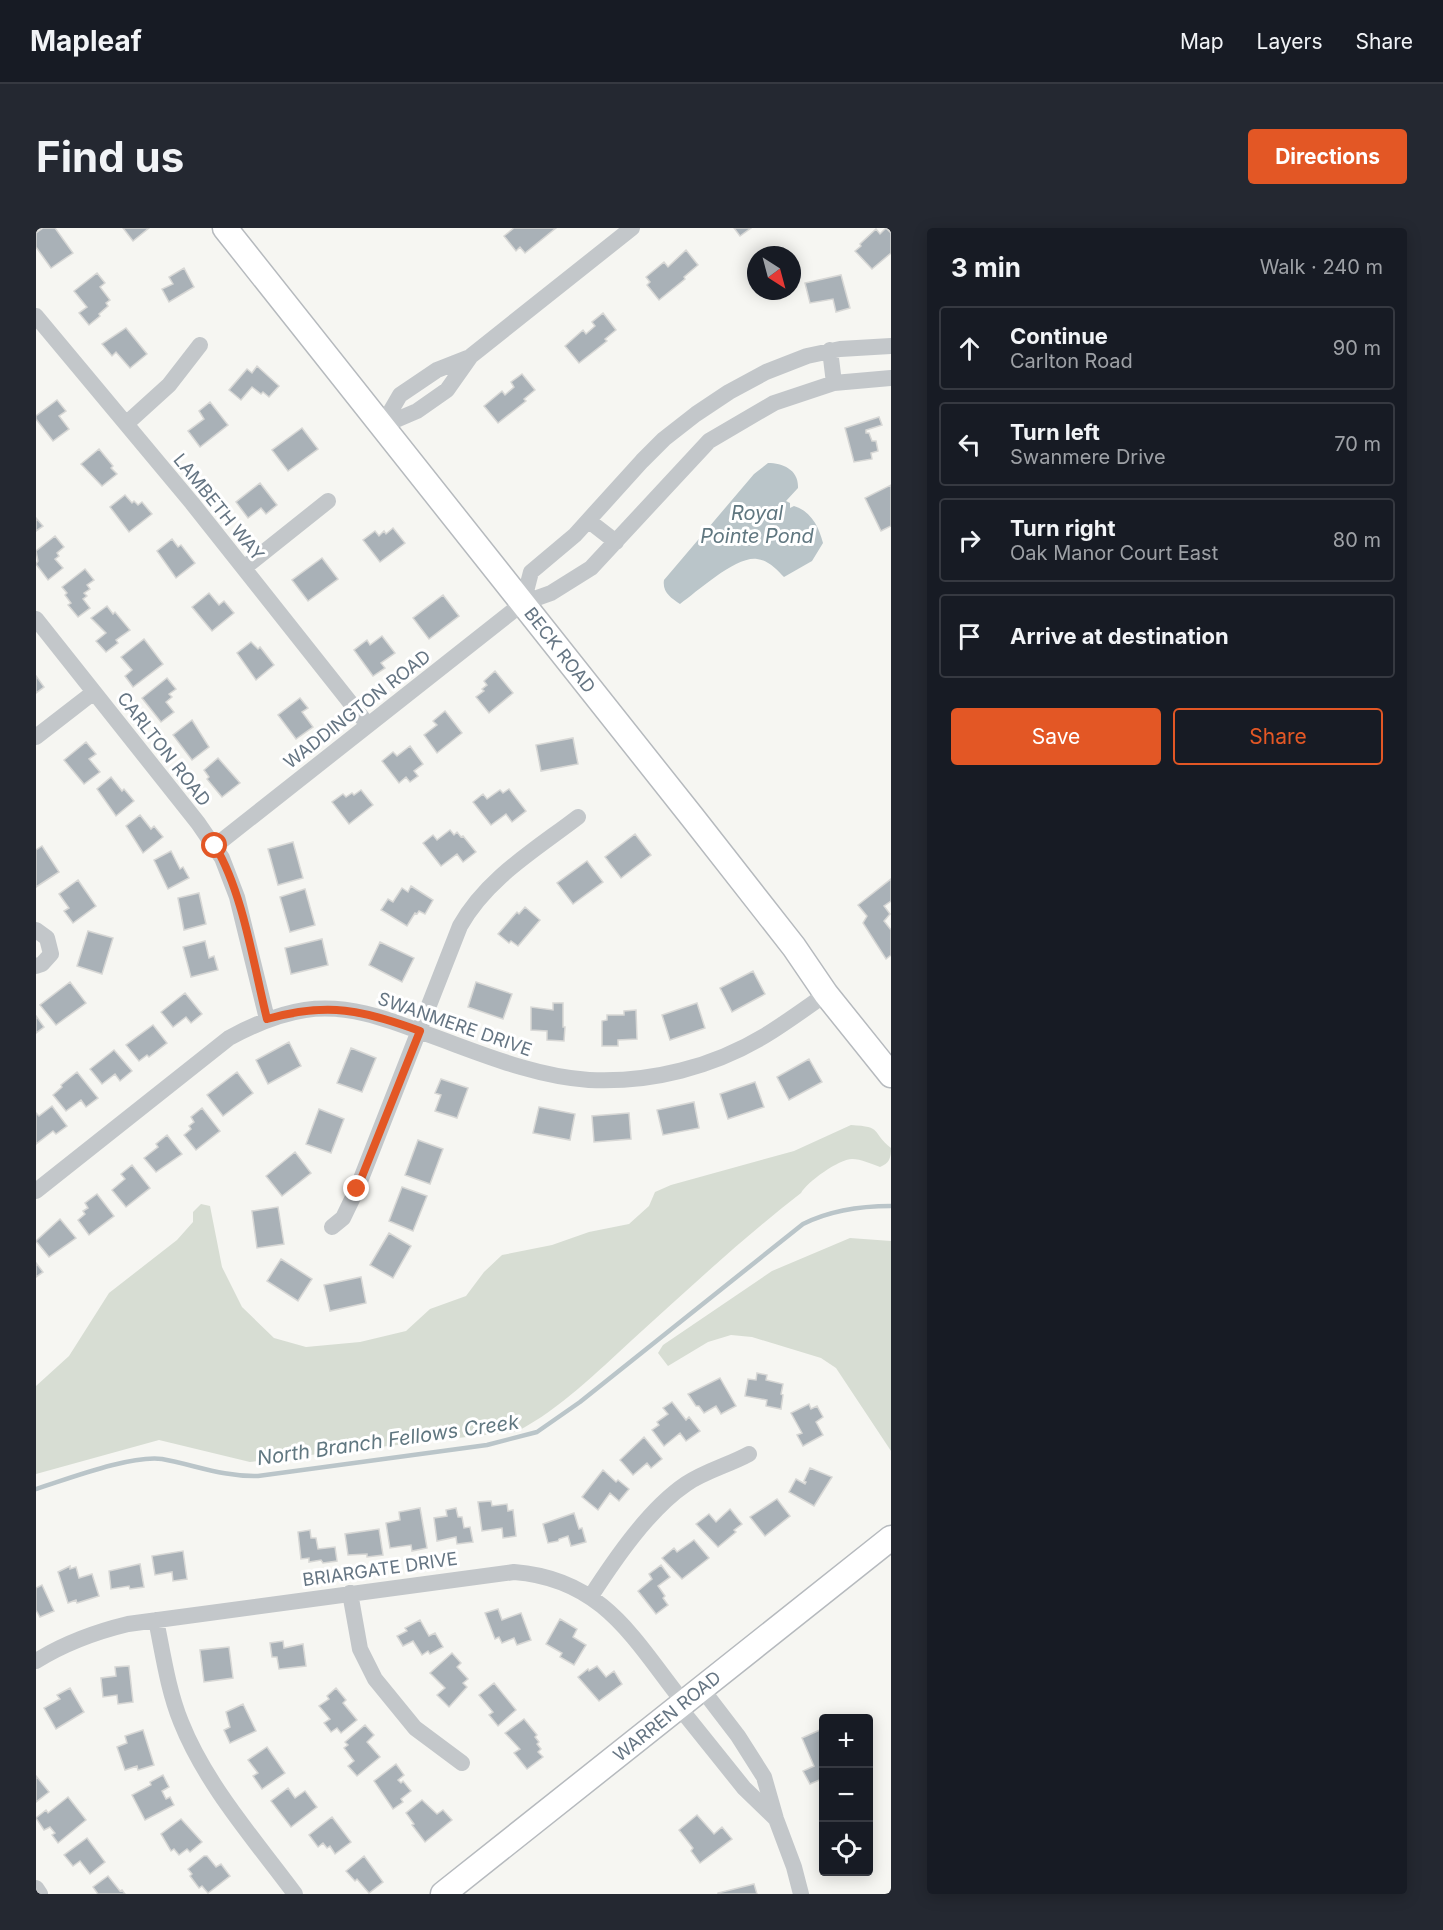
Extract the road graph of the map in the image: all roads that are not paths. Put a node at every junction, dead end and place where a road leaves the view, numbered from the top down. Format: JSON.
{"nodes":[{"id":1,"x":225,"y":228,"type":"edge"},
{"id":2,"x":632,"y":228,"type":"edge"},
{"id":3,"x":36,"y":316,"type":"edge"},
{"id":4,"x":200,"y":345,"type":"dead end"},
{"id":5,"x":891,"y":346,"type":"edge"},
{"id":6,"x":830,"y":350,"type":"junction"},
{"id":7,"x":891,"y":378,"type":"edge"},
{"id":8,"x":834,"y":383,"type":"junction"},
{"id":9,"x":126,"y":424,"type":"junction"},
{"id":10,"x":382,"y":426,"type":"junction"},
{"id":11,"x":328,"y":501,"type":"dead end"},
{"id":12,"x":589,"y":520,"type":"junction"},
{"id":13,"x":616,"y":542,"type":"junction"},
{"id":14,"x":244,"y":568,"type":"junction"},
{"id":15,"x":523,"y":603,"type":"junction"},
{"id":16,"x":36,"y":619,"type":"edge"},
{"id":17,"x":94,"y":692,"type":"junction"},
{"id":18,"x":368,"y":725,"type":"junction"},
{"id":19,"x":36,"y":736,"type":"edge"},
{"id":20,"x":578,"y":817,"type":"dead end"},
{"id":21,"x":215,"y":846,"type":"junction"},
{"id":22,"x":36,"y":930,"type":"edge"},
{"id":23,"x":36,"y":966,"type":"edge"},
{"id":24,"x":826,"y":994,"type":"junction"},
{"id":25,"x":267,"y":1019,"type":"junction"},
{"id":26,"x":420,"y":1031,"type":"junction"},
{"id":27,"x":891,"y":1075,"type":"edge"},
{"id":28,"x":36,"y":1191,"type":"edge"},
{"id":29,"x":333,"y":1227,"type":"dead end"},
{"id":30,"x":749,"y":1454,"type":"dead end"},
{"id":31,"x":891,"y":1538,"type":"edge"},
{"id":32,"x":350,"y":1593,"type":"junction"},
{"id":33,"x":591,"y":1596,"type":"junction"},
{"id":34,"x":156,"y":1620,"type":"junction"},
{"id":35,"x":36,"y":1662,"type":"edge"},
{"id":36,"x":688,"y":1700,"type":"junction"},
{"id":37,"x":462,"y":1763,"type":"dead end"},
{"id":38,"x":776,"y":1819,"type":"junction"},
{"id":39,"x":36,"y":1888,"type":"edge"},
{"id":40,"x":40,"y":1894,"type":"edge"},
{"id":41,"x":295,"y":1894,"type":"edge"},
{"id":42,"x":443,"y":1894,"type":"edge"},
{"id":43,"x":801,"y":1894,"type":"edge"}],
"edges":[{"from":1,"to":10,"type":"main road","name":"BECK ROAD"},
{"from":2,"to":10,"type":"street"},
{"from":3,"to":9,"type":"street","name":"LAMBETH WAY"},
{"from":4,"to":9,"type":"street"},
{"from":5,"to":6,"type":"street"},
{"from":6,"to":8,"type":"street"},
{"from":6,"to":12,"type":"street"},
{"from":7,"to":8,"type":"street","name":"WADDINGTON ROAD"},
{"from":8,"to":13,"type":"street","name":"WADDINGTON ROAD"},
{"from":9,"to":14,"type":"street","name":"LAMBETH WAY"},
{"from":10,"to":15,"type":"main road","name":"BECK ROAD"},
{"from":11,"to":14,"type":"street"},
{"from":12,"to":13,"type":"street"},
{"from":12,"to":15,"type":"street"},
{"from":13,"to":15,"type":"street","name":"WADDINGTON ROAD"},
{"from":14,"to":18,"type":"street","name":"LAMBETH WAY"},
{"from":15,"to":18,"type":"street","name":"WADDINGTON ROAD"},
{"from":15,"to":24,"type":"main road","name":"BECK ROAD"},
{"from":16,"to":17,"type":"street","name":"CARLTON ROAD"},
{"from":17,"to":19,"type":"street"},
{"from":17,"to":21,"type":"street","name":"CARLTON ROAD"},
{"from":18,"to":21,"type":"street","name":"WADDINGTON ROAD"},
{"from":20,"to":26,"type":"street"},
{"from":21,"to":25,"type":"street","name":"CARLTON ROAD"},
{"from":22,"to":23,"type":"street"},
{"from":24,"to":26,"type":"street","name":"SWANMERE DRIVE"},
{"from":24,"to":27,"type":"main road","name":"BECK ROAD"},
{"from":25,"to":26,"type":"street","name":"SWANMERE DRIVE"},
{"from":25,"to":28,"type":"street","name":"SWANMERE DRIVE"},
{"from":26,"to":29,"type":"street"},
{"from":30,"to":33,"type":"street"},
{"from":31,"to":36,"type":"main road","name":"WARREN ROAD"},
{"from":32,"to":33,"type":"street","name":"BRIARGATE DRIVE"},
{"from":32,"to":34,"type":"street","name":"BRIARGATE DRIVE"},
{"from":32,"to":37,"type":"street"},
{"from":33,"to":36,"type":"street","name":"BRIARGATE DRIVE"},
{"from":34,"to":35,"type":"street","name":"BRIARGATE DRIVE"},
{"from":34,"to":41,"type":"street"},
{"from":36,"to":38,"type":"street","name":"BRIARGATE DRIVE"},
{"from":36,"to":38,"type":"street","name":"BRIARGATE DRIVE"},
{"from":36,"to":42,"type":"main road","name":"WARREN ROAD"},
{"from":38,"to":43,"type":"street","name":"BRIARGATE DRIVE"},
{"from":39,"to":40,"type":"street"}]}
